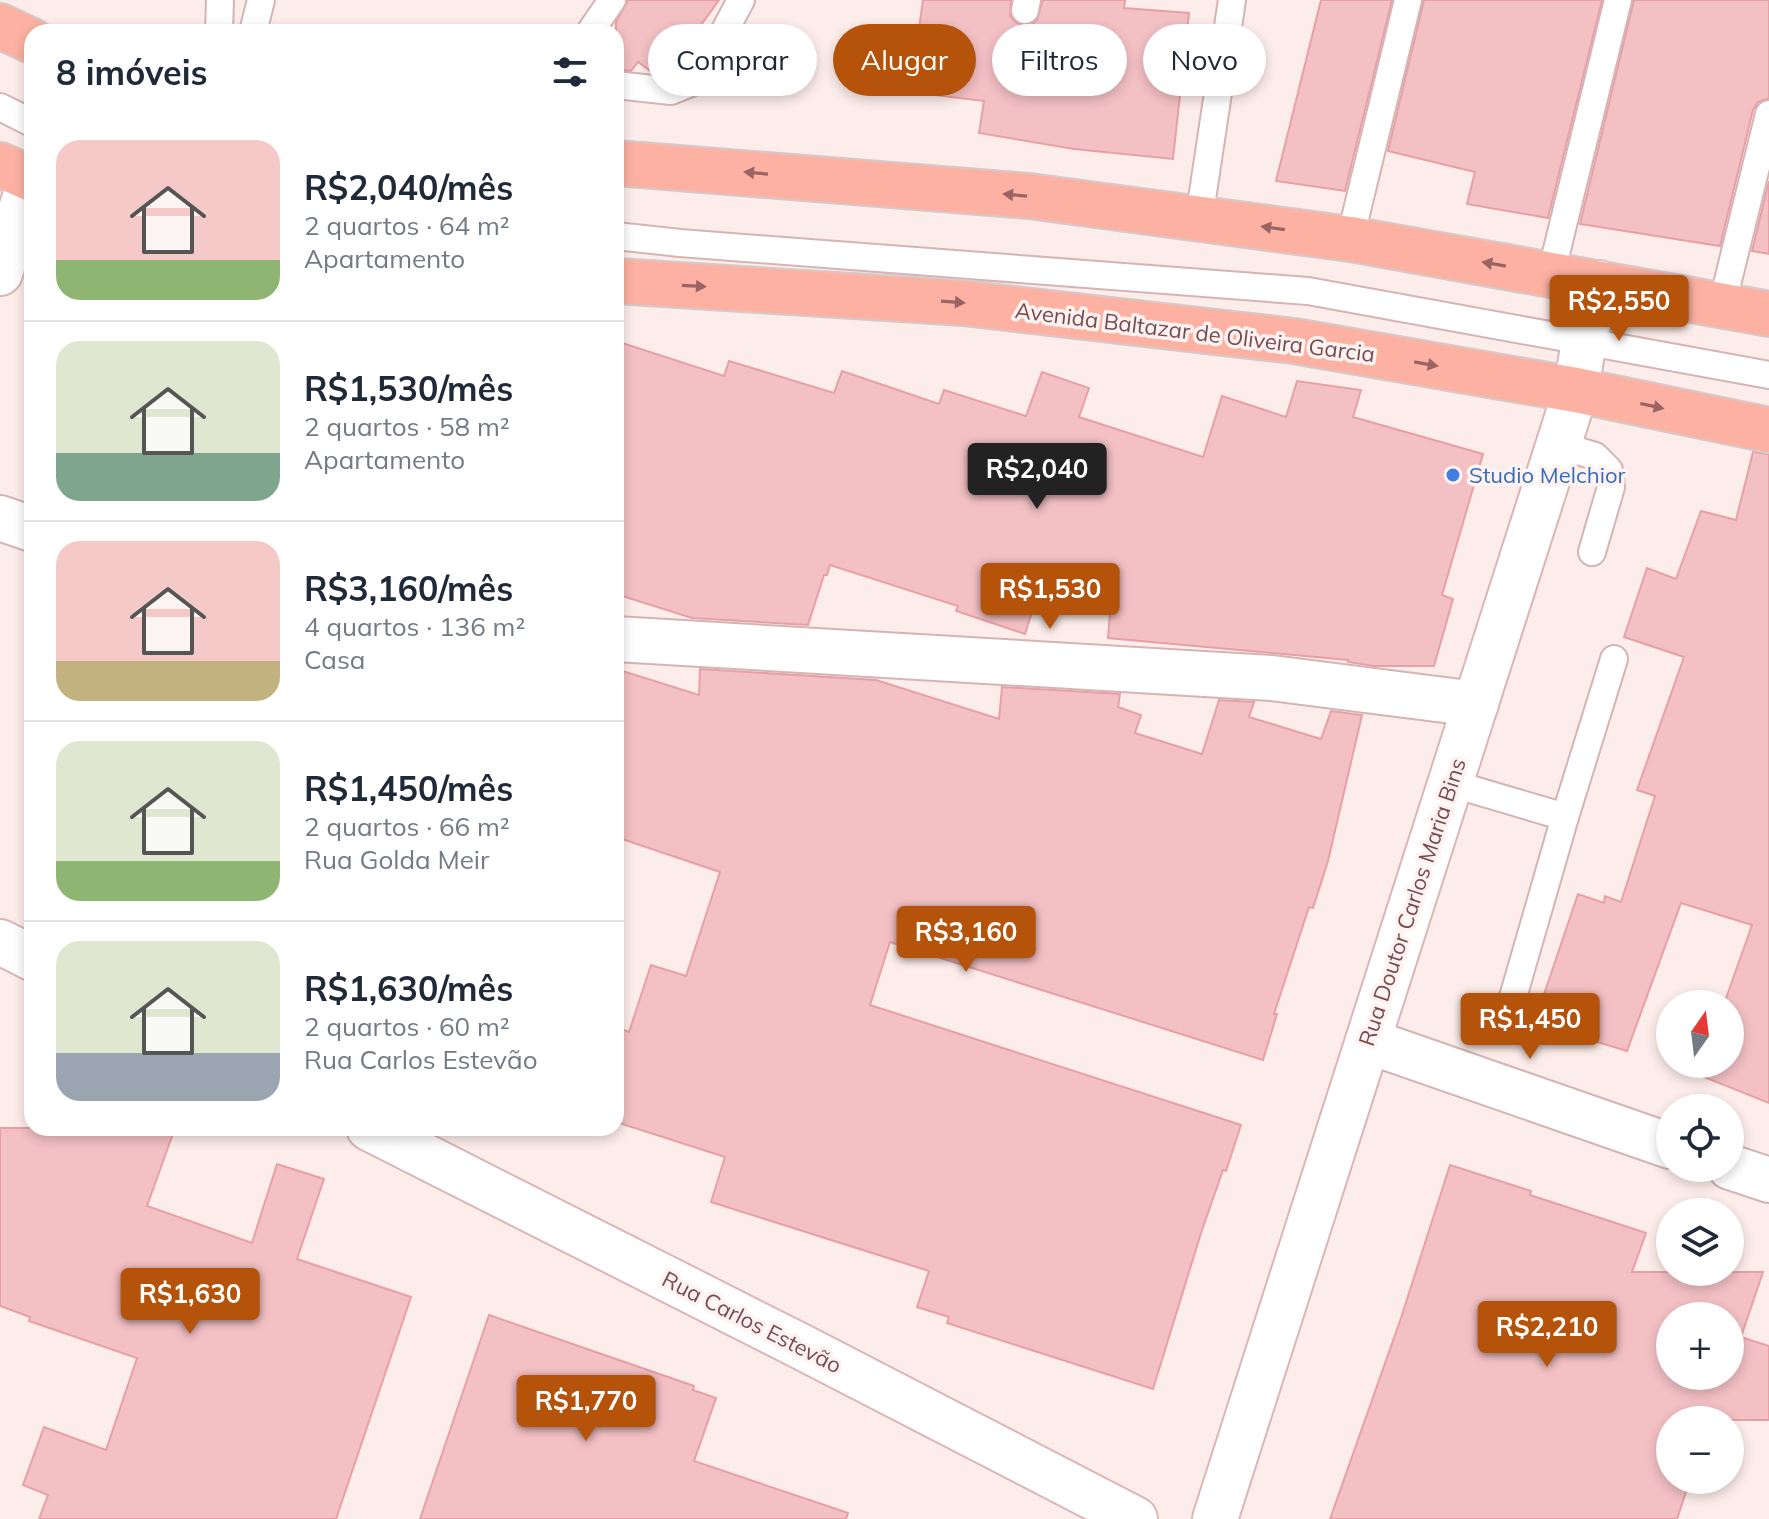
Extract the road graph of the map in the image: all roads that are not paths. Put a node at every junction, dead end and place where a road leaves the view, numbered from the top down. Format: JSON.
{"nodes":[{"id":1,"x":220,"y":0,"type":"edge"},
{"id":2,"x":261,"y":0,"type":"edge"},
{"id":3,"x":612,"y":0,"type":"edge"},
{"id":4,"x":741,"y":0,"type":"edge"},
{"id":5,"x":1232,"y":0,"type":"edge"},
{"id":6,"x":1408,"y":0,"type":"edge"},
{"id":7,"x":1618,"y":0,"type":"edge"},
{"id":8,"x":219,"y":24,"type":"edge"},
{"id":9,"x":255,"y":24,"type":"edge"},
{"id":10,"x":596,"y":24,"type":"edge"},
{"id":11,"x":0,"y":26,"type":"edge"},
{"id":12,"x":24,"y":37,"type":"edge"},
{"id":13,"x":0,"y":51,"type":"edge"},
{"id":14,"x":24,"y":54,"type":"edge"},
{"id":15,"x":624,"y":86,"type":"edge"},
{"id":16,"x":0,"y":107,"type":"edge"},
{"id":17,"x":1769,"y":114,"type":"edge"},
{"id":18,"x":24,"y":119,"type":"edge"},
{"id":19,"x":0,"y":154,"type":"edge"},
{"id":20,"x":624,"y":164,"type":"edge"},
{"id":21,"x":0,"y":165,"type":"edge"},
{"id":22,"x":24,"y":173,"type":"edge"},
{"id":23,"x":24,"y":176,"type":"edge"},
{"id":24,"x":24,"y":202,"type":"edge"},
{"id":25,"x":1199,"y":219,"type":"junction"},
{"id":26,"x":624,"y":237,"type":"edge"},
{"id":27,"x":1350,"y":239,"type":"junction"},
{"id":28,"x":0,"y":273,"type":"edge"},
{"id":29,"x":1551,"y":274,"type":"junction"},
{"id":30,"x":624,"y":282,"type":"edge"},
{"id":31,"x":1599,"y":283,"type":"junction"},
{"id":32,"x":1722,"y":305,"type":"junction"},
{"id":33,"x":1769,"y":314,"type":"edge"},
{"id":34,"x":1584,"y":341,"type":"junction"},
{"id":35,"x":1769,"y":375,"type":"edge"},
{"id":36,"x":1576,"y":390,"type":"junction"},
{"id":37,"x":1769,"y":430,"type":"edge"},
{"id":38,"x":1558,"y":445,"type":"junction"},
{"id":39,"x":0,"y":518,"type":"edge"},
{"id":40,"x":24,"y":526,"type":"edge"},
{"id":41,"x":1592,"y":552,"type":"dead end"},
{"id":42,"x":624,"y":639,"type":"edge"},
{"id":43,"x":1614,"y":659,"type":"dead end"},
{"id":44,"x":1476,"y":704,"type":"junction"},
{"id":45,"x":1450,"y":783,"type":"junction"},
{"id":46,"x":1565,"y":817,"type":"junction"},
{"id":47,"x":0,"y":942,"type":"edge"},
{"id":48,"x":24,"y":954,"type":"edge"},
{"id":49,"x":1509,"y":1011,"type":"dead end"},
{"id":50,"x":1368,"y":1041,"type":"junction"},
{"id":51,"x":385,"y":1136,"type":"edge"},
{"id":52,"x":1656,"y":1141,"type":"edge"},
{"id":53,"x":1744,"y":1172,"type":"edge"},
{"id":54,"x":1769,"y":1180,"type":"edge"},
{"id":55,"x":1135,"y":1519,"type":"edge"},
{"id":56,"x":1215,"y":1519,"type":"edge"}],
"edges":[{"from":1,"to":8,"type":"lane"},
{"from":2,"to":9,"type":"lane"},
{"from":3,"to":10,"type":"lane"},
{"from":4,"to":15,"type":"lane"},
{"from":5,"to":25,"type":"lane"},
{"from":6,"to":27,"type":"lane"},
{"from":7,"to":29,"type":"lane"},
{"from":11,"to":12,"type":"main road"},
{"from":13,"to":14,"type":"lane"},
{"from":16,"to":18,"type":"lane"},
{"from":17,"to":32,"type":"lane"},
{"from":19,"to":22,"type":"lane"},
{"from":25,"to":20,"type":"main road","one_way":true},
{"from":21,"to":23,"type":"main road"},
{"from":24,"to":28,"type":"street"},
{"from":27,"to":25,"type":"main road","one_way":true},
{"from":26,"to":34,"type":"lane"},
{"from":29,"to":27,"type":"main road","one_way":true},
{"from":29,"to":31,"type":"main road"},
{"from":30,"to":36,"type":"main road","name":"Avenida Baltazar de Oliveira Garcia","one_way":true},
{"from":31,"to":32,"type":"main road"},
{"from":31,"to":34,"type":"street","name":"Rua Doutor Carlos Maria Bins"},
{"from":32,"to":33,"type":"main road"},
{"from":34,"to":35,"type":"lane"},
{"from":34,"to":36,"type":"street","name":"Rua Doutor Carlos Maria Bins"},
{"from":36,"to":37,"type":"main road","name":"Avenida Baltazar de Oliveira Garcia","one_way":true},
{"from":36,"to":38,"type":"street","name":"Rua Doutor Carlos Maria Bins"},
{"from":38,"to":41,"type":"lane"},
{"from":38,"to":44,"type":"street","name":"Rua Doutor Carlos Maria Bins"},
{"from":39,"to":40,"type":"street"},
{"from":42,"to":44,"type":"street"},
{"from":43,"to":46,"type":"lane"},
{"from":44,"to":45,"type":"street","name":"Rua Doutor Carlos Maria Bins"},
{"from":45,"to":46,"type":"lane"},
{"from":45,"to":50,"type":"street","name":"Rua Doutor Carlos Maria Bins"},
{"from":46,"to":49,"type":"lane"},
{"from":47,"to":48,"type":"street"},
{"from":50,"to":52,"type":"street"},
{"from":50,"to":56,"type":"street","name":"Rua Doutor Carlos Maria Bins"},
{"from":51,"to":55,"type":"street","name":"Rua Carlos Estevão"},
{"from":53,"to":54,"type":"street"}]}
